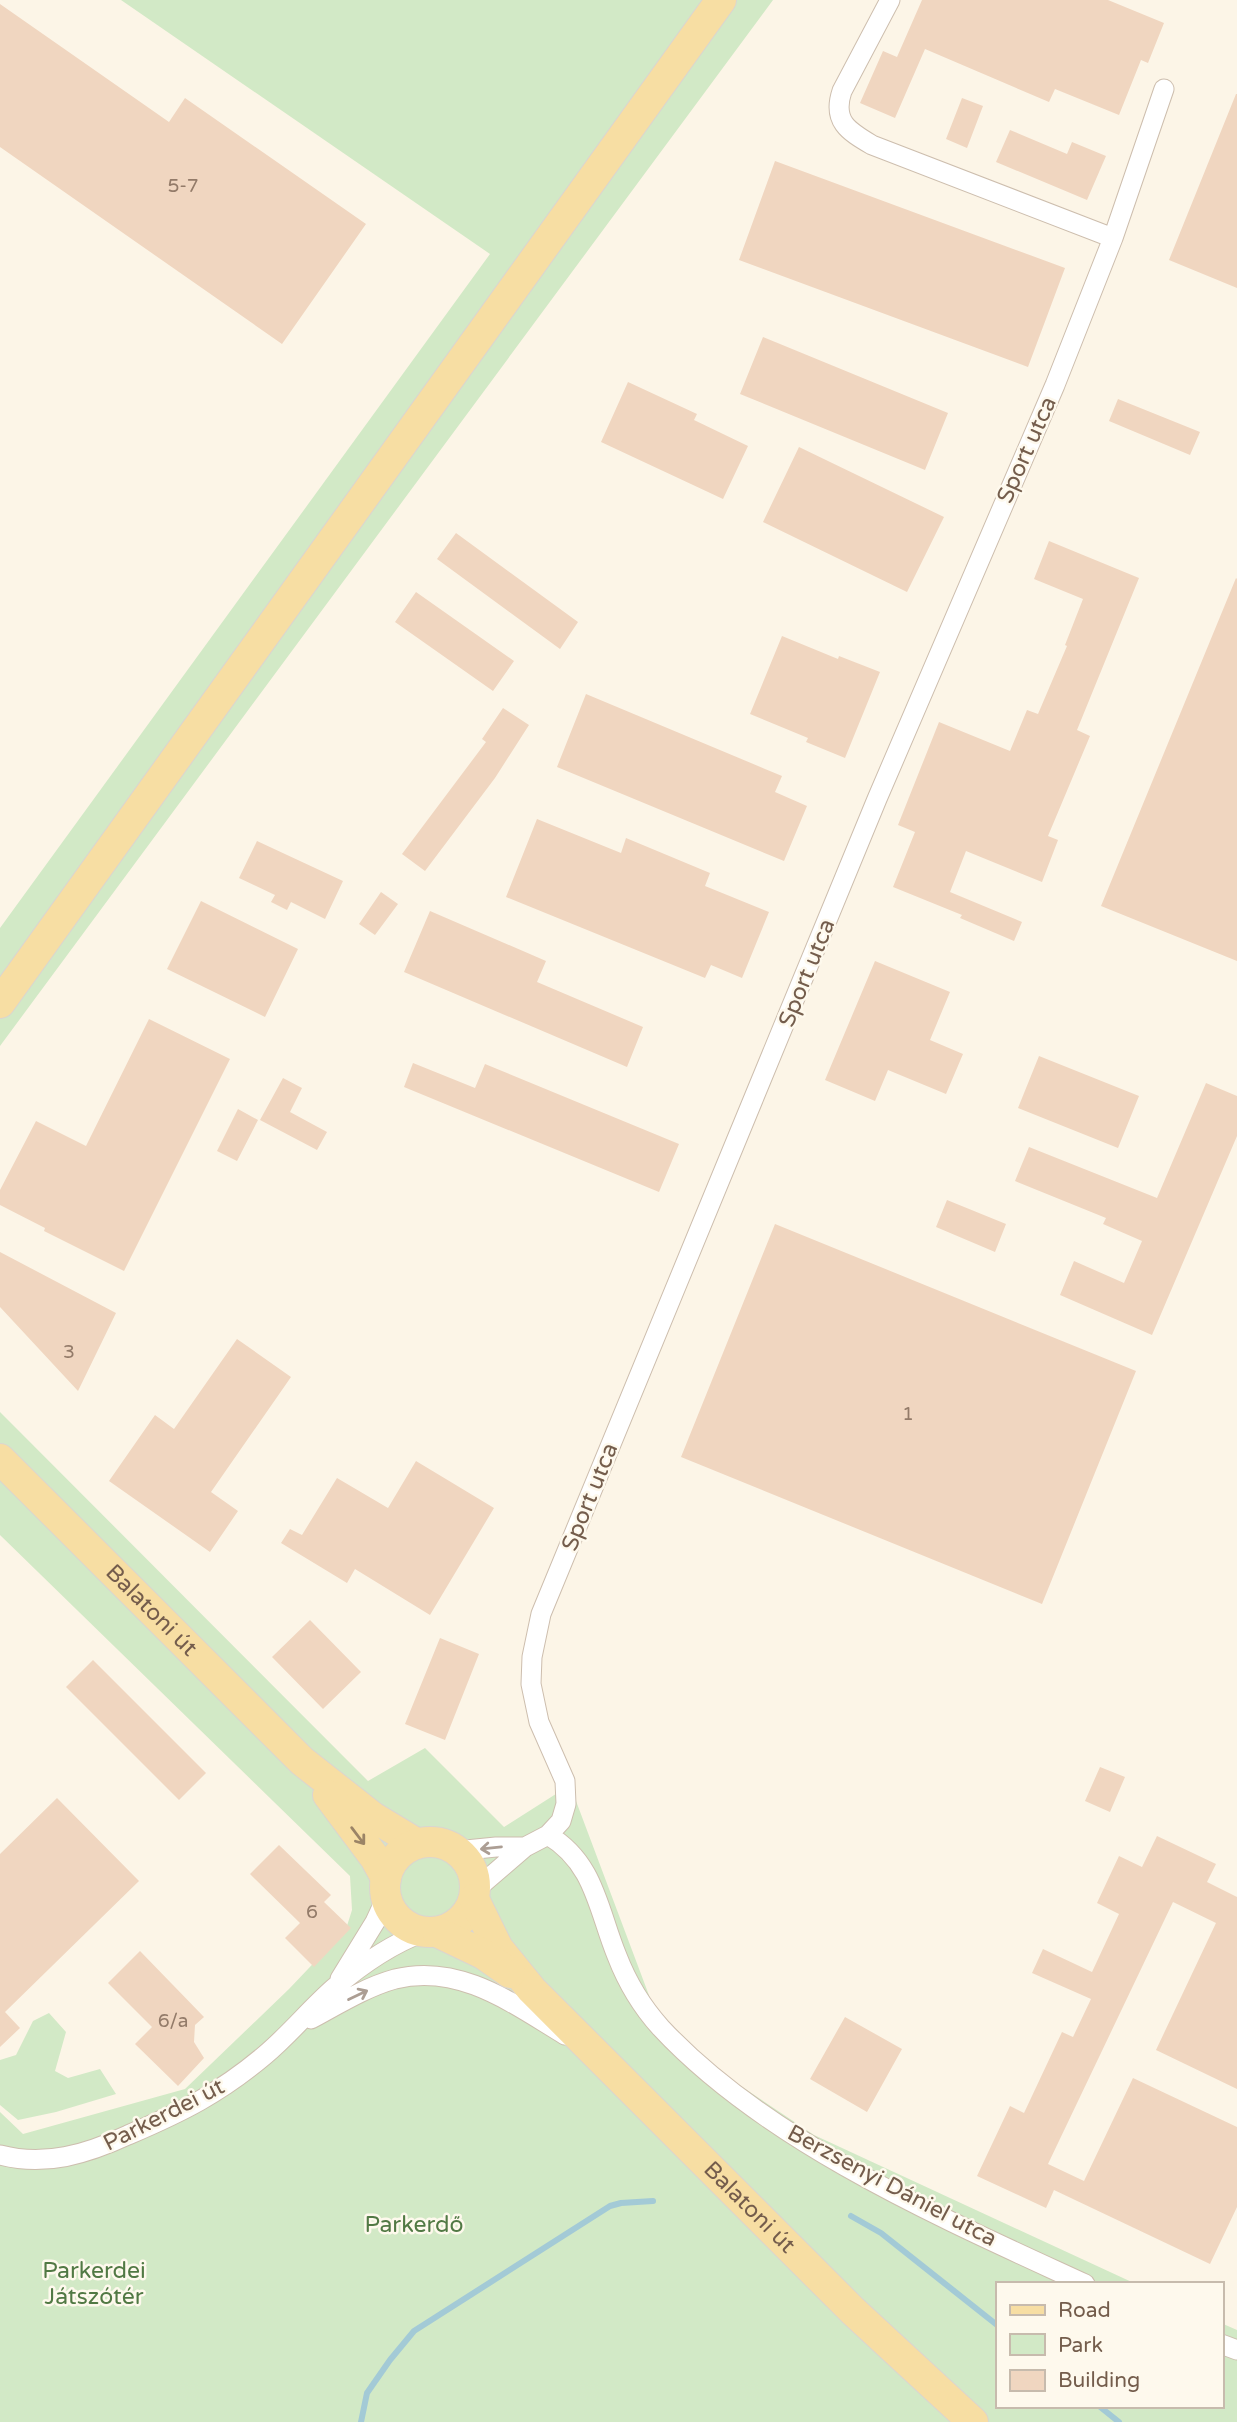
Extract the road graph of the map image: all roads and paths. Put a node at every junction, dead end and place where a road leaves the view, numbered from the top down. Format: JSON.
{"nodes":[{"id":1,"x":721,"y":0,"type":"edge"},
{"id":2,"x":890,"y":0,"type":"edge"},
{"id":3,"x":1164,"y":89,"type":"dead end"},
{"id":4,"x":1113,"y":239,"type":"junction"},
{"id":5,"x":0,"y":1003,"type":"edge"},
{"id":6,"x":0,"y":1459,"type":"edge"},
{"id":7,"x":302,"y":1762,"type":"junction"},
{"id":8,"x":548,"y":1835,"type":"junction"},
{"id":9,"x":416,"y":1843,"type":"junction"},
{"id":10,"x":526,"y":1847,"type":"junction"},
{"id":11,"x":456,"y":1851,"type":"junction"},
{"id":12,"x":386,"y":1888,"type":"junction"},
{"id":13,"x":474,"y":1895,"type":"junction"},
{"id":14,"x":430,"y":1932,"type":"junction"},
{"id":15,"x":335,"y":1987,"type":"junction"},
{"id":16,"x":532,"y":1990,"type":"junction"},
{"id":17,"x":297,"y":2025,"type":"junction"},
{"id":18,"x":591,"y":2051,"type":"junction"},
{"id":19,"x":0,"y":2155,"type":"edge"},
{"id":20,"x":1081,"y":2282,"type":"edge"},
{"id":21,"x":973,"y":2422,"type":"edge"}],
"edges":[{"from":1,"to":5,"type":"main road"},
{"from":2,"to":4,"type":"street"},
{"from":3,"to":4,"type":"street","name":"Sport utca"},
{"from":4,"to":8,"type":"street","name":"Sport utca"},
{"from":6,"to":7,"type":"main road","name":"Balatoni út"},
{"from":7,"to":9,"type":"main road","name":"Balatoni út"},
{"from":7,"to":12,"type":"main road","name":"Balatoni út","one_way":true},
{"from":8,"to":10,"type":"street"},
{"from":8,"to":20,"type":"street","name":"Berzsenyi Dániel utca"},
{"from":9,"to":11,"type":"main road","name":"Balatoni út"},
{"from":9,"to":12,"type":"main road"},
{"from":10,"to":11,"type":"street","one_way":true},
{"from":10,"to":13,"type":"street"},
{"from":11,"to":13,"type":"main road","name":"Balatoni út"},
{"from":12,"to":14,"type":"main road","name":"Balatoni út"},
{"from":12,"to":15,"type":"street","name":"Parkerdei út"},
{"from":13,"to":14,"type":"main road"},
{"from":13,"to":16,"type":"main road","name":"Balatoni út"},
{"from":14,"to":15,"type":"street","name":"Parkerdei út"},
{"from":14,"to":16,"type":"main road","name":"Balatoni út"},
{"from":15,"to":17,"type":"street","name":"Parkerdei út"},
{"from":16,"to":18,"type":"main road","name":"Balatoni út"},
{"from":17,"to":18,"type":"street","one_way":true},
{"from":17,"to":19,"type":"street","name":"Parkerdei út"},
{"from":18,"to":21,"type":"main road","name":"Balatoni út"}]}
